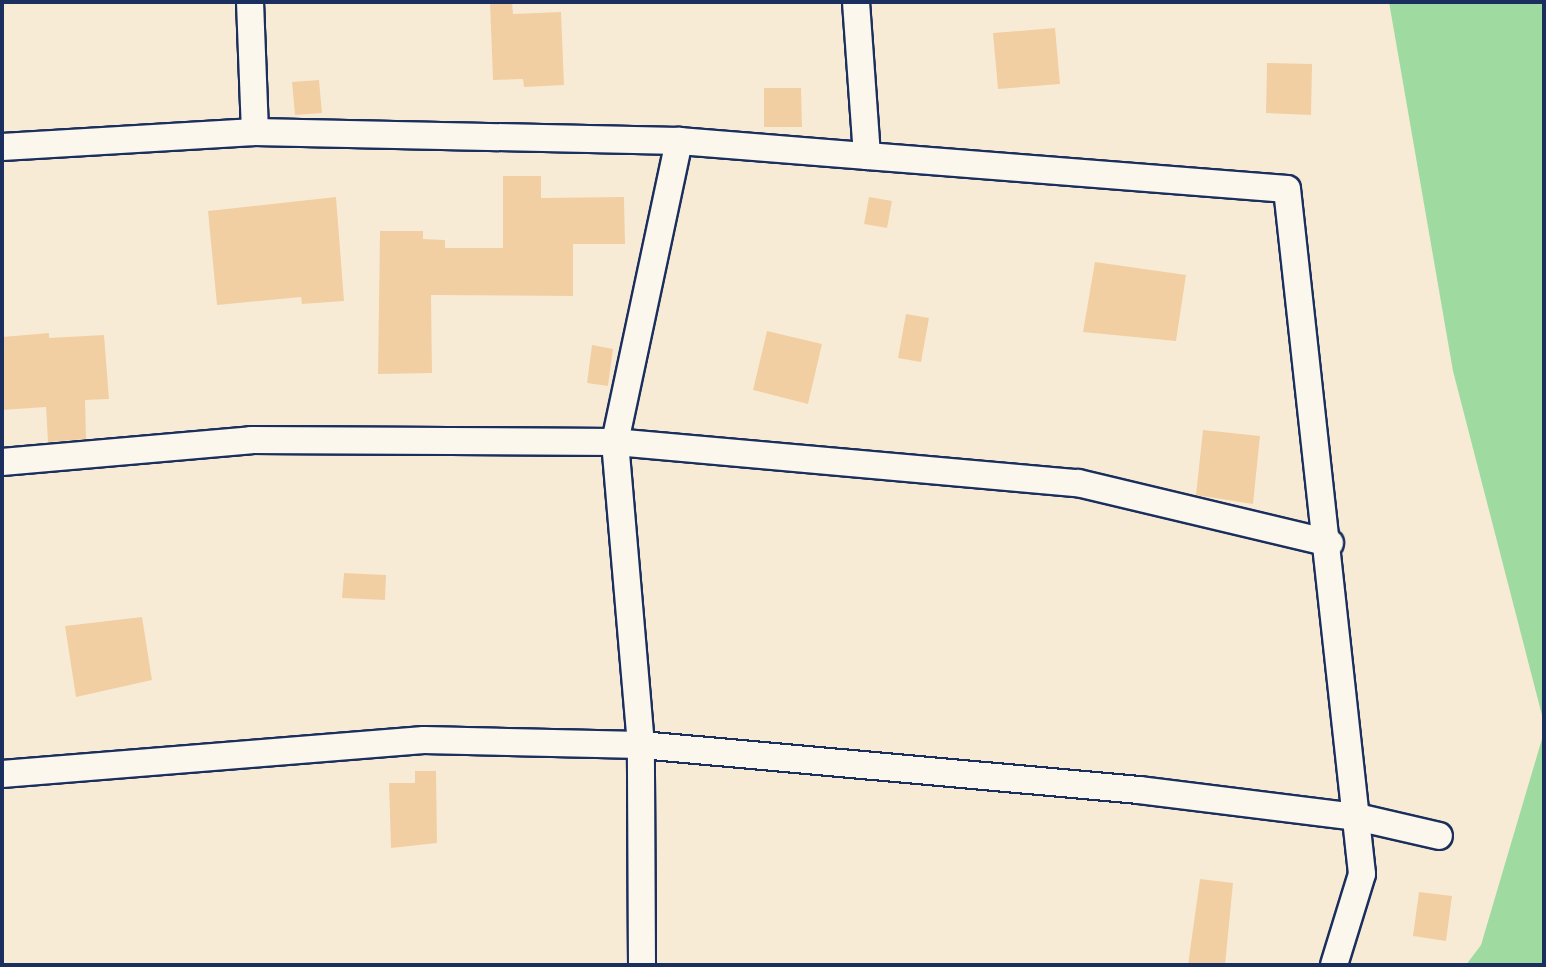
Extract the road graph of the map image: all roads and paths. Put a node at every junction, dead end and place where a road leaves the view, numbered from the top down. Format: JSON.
{"nodes":[{"id":1,"x":250,"y":2,"type":"edge"},
{"id":2,"x":856,"y":2,"type":"edge"},
{"id":3,"x":255,"y":132,"type":"junction"},
{"id":4,"x":679,"y":141,"type":"junction"},
{"id":5,"x":2,"y":147,"type":"edge"},
{"id":6,"x":867,"y":156,"type":"junction"},
{"id":7,"x":615,"y":442,"type":"junction"},
{"id":8,"x":2,"y":462,"type":"edge"},
{"id":9,"x":1330,"y":543,"type":"junction"},
{"id":10,"x":641,"y":745,"type":"junction"},
{"id":11,"x":2,"y":774,"type":"edge"},
{"id":12,"x":1357,"y":817,"type":"junction"},
{"id":13,"x":1439,"y":836,"type":"dead end"},
{"id":14,"x":642,"y":965,"type":"edge"},
{"id":15,"x":1334,"y":965,"type":"edge"}],
"edges":[{"from":1,"to":3,"type":"street"},
{"from":2,"to":6,"type":"street"},
{"from":3,"to":4,"type":"street"},
{"from":3,"to":5,"type":"street"},
{"from":4,"to":6,"type":"street"},
{"from":4,"to":7,"type":"street"},
{"from":6,"to":9,"type":"street"},
{"from":7,"to":8,"type":"street"},
{"from":7,"to":9,"type":"street"},
{"from":7,"to":10,"type":"street"},
{"from":9,"to":12,"type":"street"},
{"from":10,"to":11,"type":"street"},
{"from":10,"to":12,"type":"street"},
{"from":10,"to":14,"type":"street"},
{"from":12,"to":13,"type":"street"},
{"from":12,"to":15,"type":"street"}]}
